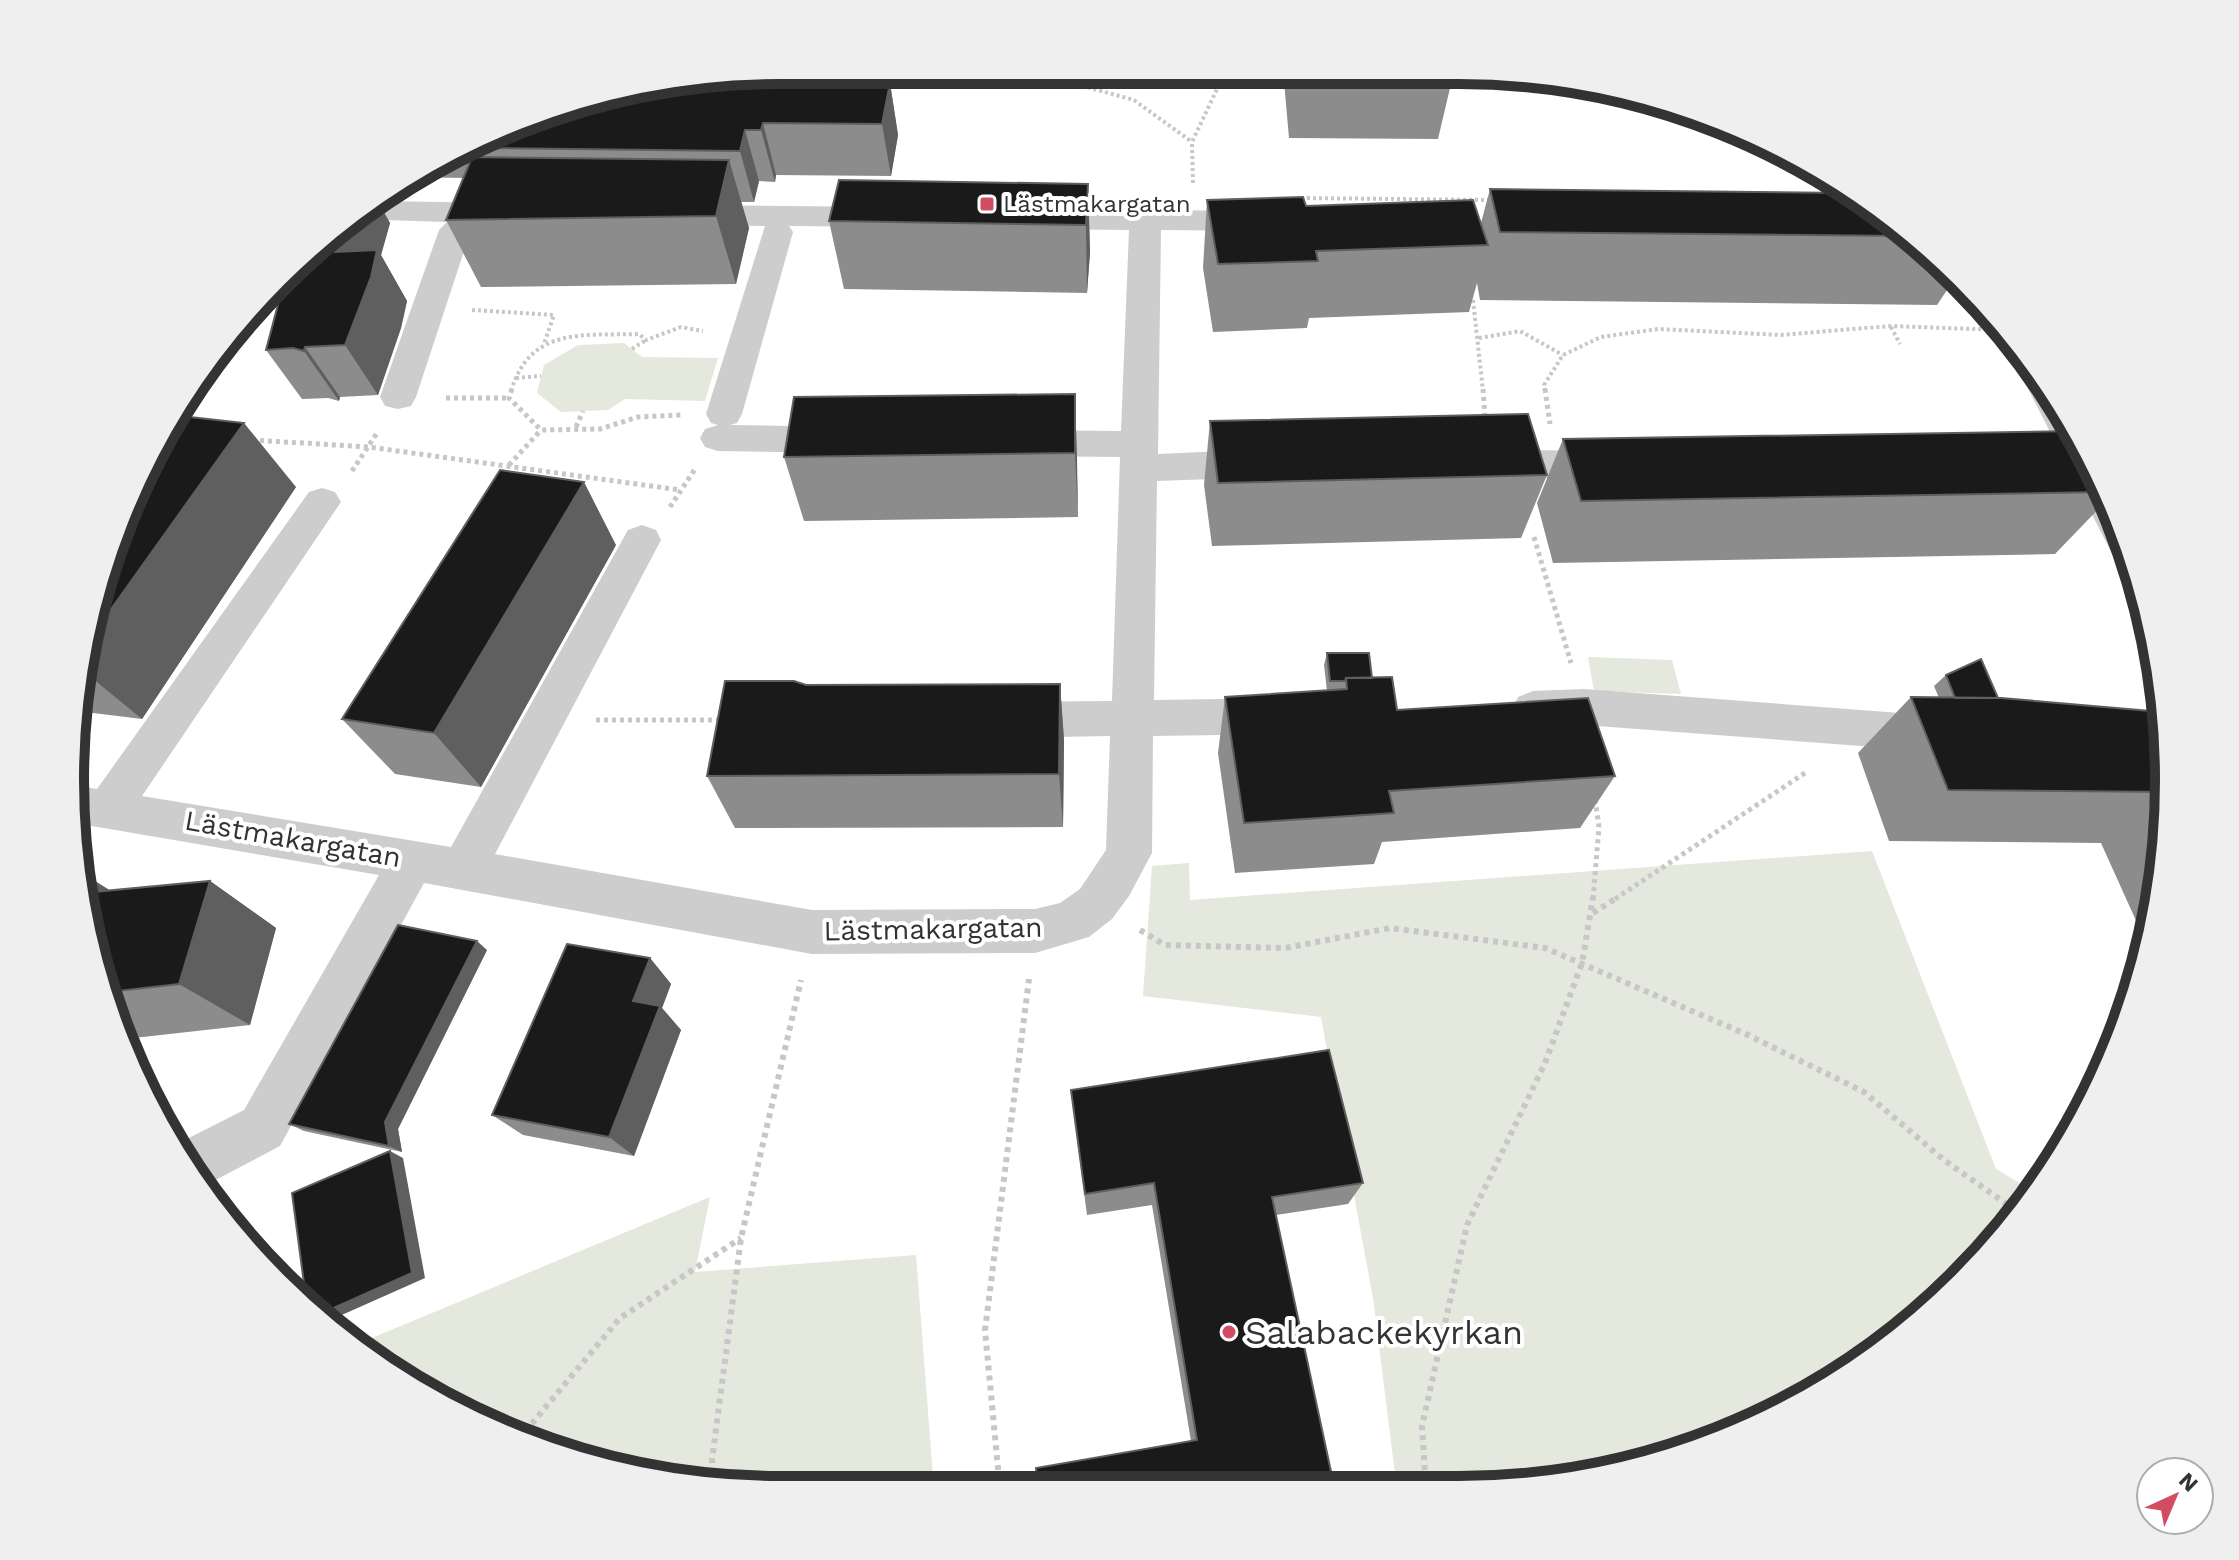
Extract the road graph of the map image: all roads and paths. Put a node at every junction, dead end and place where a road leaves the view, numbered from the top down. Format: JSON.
{"nodes":[{"id":1,"x":804,"y":84,"type":"edge"},
{"id":2,"x":1075,"y":84,"type":"edge"},
{"id":3,"x":1219,"y":84,"type":"edge"},
{"id":4,"x":801,"y":90,"type":"edge"},
{"id":5,"x":1192,"y":142,"type":"junction"},
{"id":6,"x":379,"y":211,"type":"edge"},
{"id":7,"x":534,"y":213,"type":"edge"},
{"id":8,"x":659,"y":214,"type":"edge"},
{"id":9,"x":926,"y":217,"type":"edge"},
{"id":10,"x":1005,"y":218,"type":"edge"},
{"id":11,"x":1145,"y":220,"type":"junction"},
{"id":12,"x":1198,"y":220,"type":"junction"},
{"id":13,"x":1292,"y":221,"type":"edge"},
{"id":14,"x":455,"y":230,"type":"edge"},
{"id":15,"x":777,"y":232,"type":"dead end"},
{"id":16,"x":1473,"y":300,"type":"edge"},
{"id":17,"x":428,"y":307,"type":"junction"},
{"id":18,"x":1890,"y":326,"type":"junction"},
{"id":19,"x":1989,"y":330,"type":"edge"},
{"id":20,"x":748,"y":332,"type":"junction"},
{"id":21,"x":1479,"y":338,"type":"junction"},
{"id":22,"x":646,"y":340,"type":"junction"},
{"id":23,"x":544,"y":344,"type":"junction"},
{"id":24,"x":1900,"y":344,"type":"dead end"},
{"id":25,"x":632,"y":349,"type":"dead end"},
{"id":26,"x":1563,"y":355,"type":"junction"},
{"id":27,"x":541,"y":376,"type":"dead end"},
{"id":28,"x":515,"y":379,"type":"junction"},
{"id":29,"x":398,"y":397,"type":"junction"},
{"id":30,"x":509,"y":398,"type":"junction"},
{"id":31,"x":583,"y":411,"type":"dead end"},
{"id":32,"x":721,"y":426,"type":"junction"},
{"id":33,"x":576,"y":427,"type":"junction"},
{"id":34,"x":541,"y":430,"type":"junction"},
{"id":35,"x":250,"y":440,"type":"dead end"},
{"id":36,"x":889,"y":441,"type":"edge"},
{"id":37,"x":983,"y":442,"type":"edge"},
{"id":38,"x":369,"y":447,"type":"junction"},
{"id":39,"x":1488,"y":455,"type":"junction"},
{"id":40,"x":1138,"y":456,"type":"junction"},
{"id":41,"x":1444,"y":457,"type":"edge"},
{"id":42,"x":1295,"y":462,"type":"edge"},
{"id":43,"x":1556,"y":464,"type":"junction"},
{"id":44,"x":1652,"y":465,"type":"edge"},
{"id":45,"x":509,"y":466,"type":"junction"},
{"id":46,"x":2043,"y":469,"type":"edge"},
{"id":47,"x":2082,"y":470,"type":"edge"},
{"id":48,"x":680,"y":490,"type":"junction"},
{"id":49,"x":322,"y":502,"type":"joint"},
{"id":50,"x":1534,"y":537,"type":"edge"},
{"id":51,"x":642,"y":540,"type":"joint"},
{"id":52,"x":1584,"y":707,"type":"junction"},
{"id":53,"x":1497,"y":710,"type":"edge"},
{"id":54,"x":1323,"y":715,"type":"edge"},
{"id":55,"x":1132,"y":719,"type":"junction"},
{"id":56,"x":544,"y":720,"type":"junction"},
{"id":57,"x":733,"y":720,"type":"edge"},
{"id":58,"x":964,"y":720,"type":"edge"},
{"id":59,"x":1871,"y":729,"type":"junction"},
{"id":60,"x":1980,"y":736,"type":"edge"},
{"id":61,"x":1595,"y":797,"type":"edge"},
{"id":62,"x":94,"y":806,"type":"edge"},
{"id":63,"x":412,"y":860,"type":"junction"},
{"id":64,"x":463,"y":869,"type":"junction"},
{"id":65,"x":1096,"y":904,"type":"junction"},
{"id":66,"x":1592,"y":913,"type":"junction"},
{"id":67,"x":1035,"y":931,"type":"junction"},
{"id":68,"x":812,"y":932,"type":"junction"},
{"id":69,"x":1582,"y":963,"type":"junction"},
{"id":70,"x":198,"y":1162,"type":"edge"},
{"id":71,"x":2009,"y":1206,"type":"edge"},
{"id":72,"x":741,"y":1238,"type":"junction"},
{"id":73,"x":528,"y":1428,"type":"edge"},
{"id":74,"x":713,"y":1473,"type":"edge"},
{"id":75,"x":999,"y":1476,"type":"edge"},
{"id":76,"x":1425,"y":1476,"type":"edge"}],
"edges":[{"from":1,"to":4,"type":"path"},
{"from":2,"to":5,"type":"path"},
{"from":3,"to":5,"type":"path"},
{"from":5,"to":12,"type":"path"},
{"from":6,"to":7,"type":"street"},
{"from":8,"to":9,"type":"street"},
{"from":10,"to":11,"type":"street"},
{"from":11,"to":12,"type":"street"},
{"from":11,"to":40,"type":"street","name":"Lästmakargatan"},
{"from":12,"to":13,"type":"street"},
{"from":14,"to":17,"type":"street"},
{"from":15,"to":20,"type":"street"},
{"from":16,"to":21,"type":"path"},
{"from":17,"to":23,"type":"path"},
{"from":17,"to":29,"type":"street"},
{"from":18,"to":19,"type":"path"},
{"from":18,"to":24,"type":"path"},
{"from":18,"to":26,"type":"path"},
{"from":20,"to":22,"type":"path"},
{"from":20,"to":32,"type":"street"},
{"from":21,"to":26,"type":"path"},
{"from":21,"to":39,"type":"path"},
{"from":22,"to":23,"type":"path"},
{"from":22,"to":25,"type":"path"},
{"from":23,"to":28,"type":"path"},
{"from":26,"to":43,"type":"path"},
{"from":27,"to":28,"type":"path"},
{"from":28,"to":30,"type":"path"},
{"from":29,"to":30,"type":"path"},
{"from":29,"to":38,"type":"path"},
{"from":30,"to":34,"type":"path"},
{"from":31,"to":33,"type":"path"},
{"from":32,"to":33,"type":"path"},
{"from":32,"to":36,"type":"street"},
{"from":32,"to":48,"type":"path"},
{"from":33,"to":34,"type":"path"},
{"from":34,"to":45,"type":"path"},
{"from":35,"to":38,"type":"path"},
{"from":37,"to":40,"type":"street"},
{"from":38,"to":45,"type":"path"},
{"from":38,"to":49,"type":"path"},
{"from":39,"to":41,"type":"street"},
{"from":39,"to":43,"type":"street"},
{"from":40,"to":42,"type":"street"},
{"from":40,"to":55,"type":"street","name":"Lästmakargatan"},
{"from":43,"to":44,"type":"street"},
{"from":45,"to":48,"type":"path"},
{"from":46,"to":47,"type":"street"},
{"from":48,"to":51,"type":"path"},
{"from":49,"to":62,"type":"street"},
{"from":50,"to":52,"type":"path"},
{"from":51,"to":56,"type":"street"},
{"from":52,"to":53,"type":"street"},
{"from":52,"to":59,"type":"street"},
{"from":54,"to":55,"type":"street"},
{"from":55,"to":58,"type":"street"},
{"from":55,"to":65,"type":"street","name":"Lästmakargatan"},
{"from":56,"to":57,"type":"path"},
{"from":56,"to":64,"type":"street"},
{"from":59,"to":60,"type":"street"},
{"from":59,"to":66,"type":"path"},
{"from":61,"to":66,"type":"path"},
{"from":62,"to":63,"type":"street","name":"Lästmakargatan"},
{"from":63,"to":64,"type":"street","name":"Lästmakargatan"},
{"from":63,"to":70,"type":"street"},
{"from":64,"to":68,"type":"street","name":"Lästmakargatan"},
{"from":65,"to":67,"type":"street","name":"Lästmakargatan"},
{"from":65,"to":69,"type":"path"},
{"from":66,"to":69,"type":"path"},
{"from":67,"to":68,"type":"street","name":"Lästmakargatan"},
{"from":67,"to":75,"type":"path"},
{"from":68,"to":72,"type":"path"},
{"from":69,"to":71,"type":"path"},
{"from":69,"to":76,"type":"path"},
{"from":72,"to":73,"type":"path"},
{"from":72,"to":74,"type":"path"}]}
